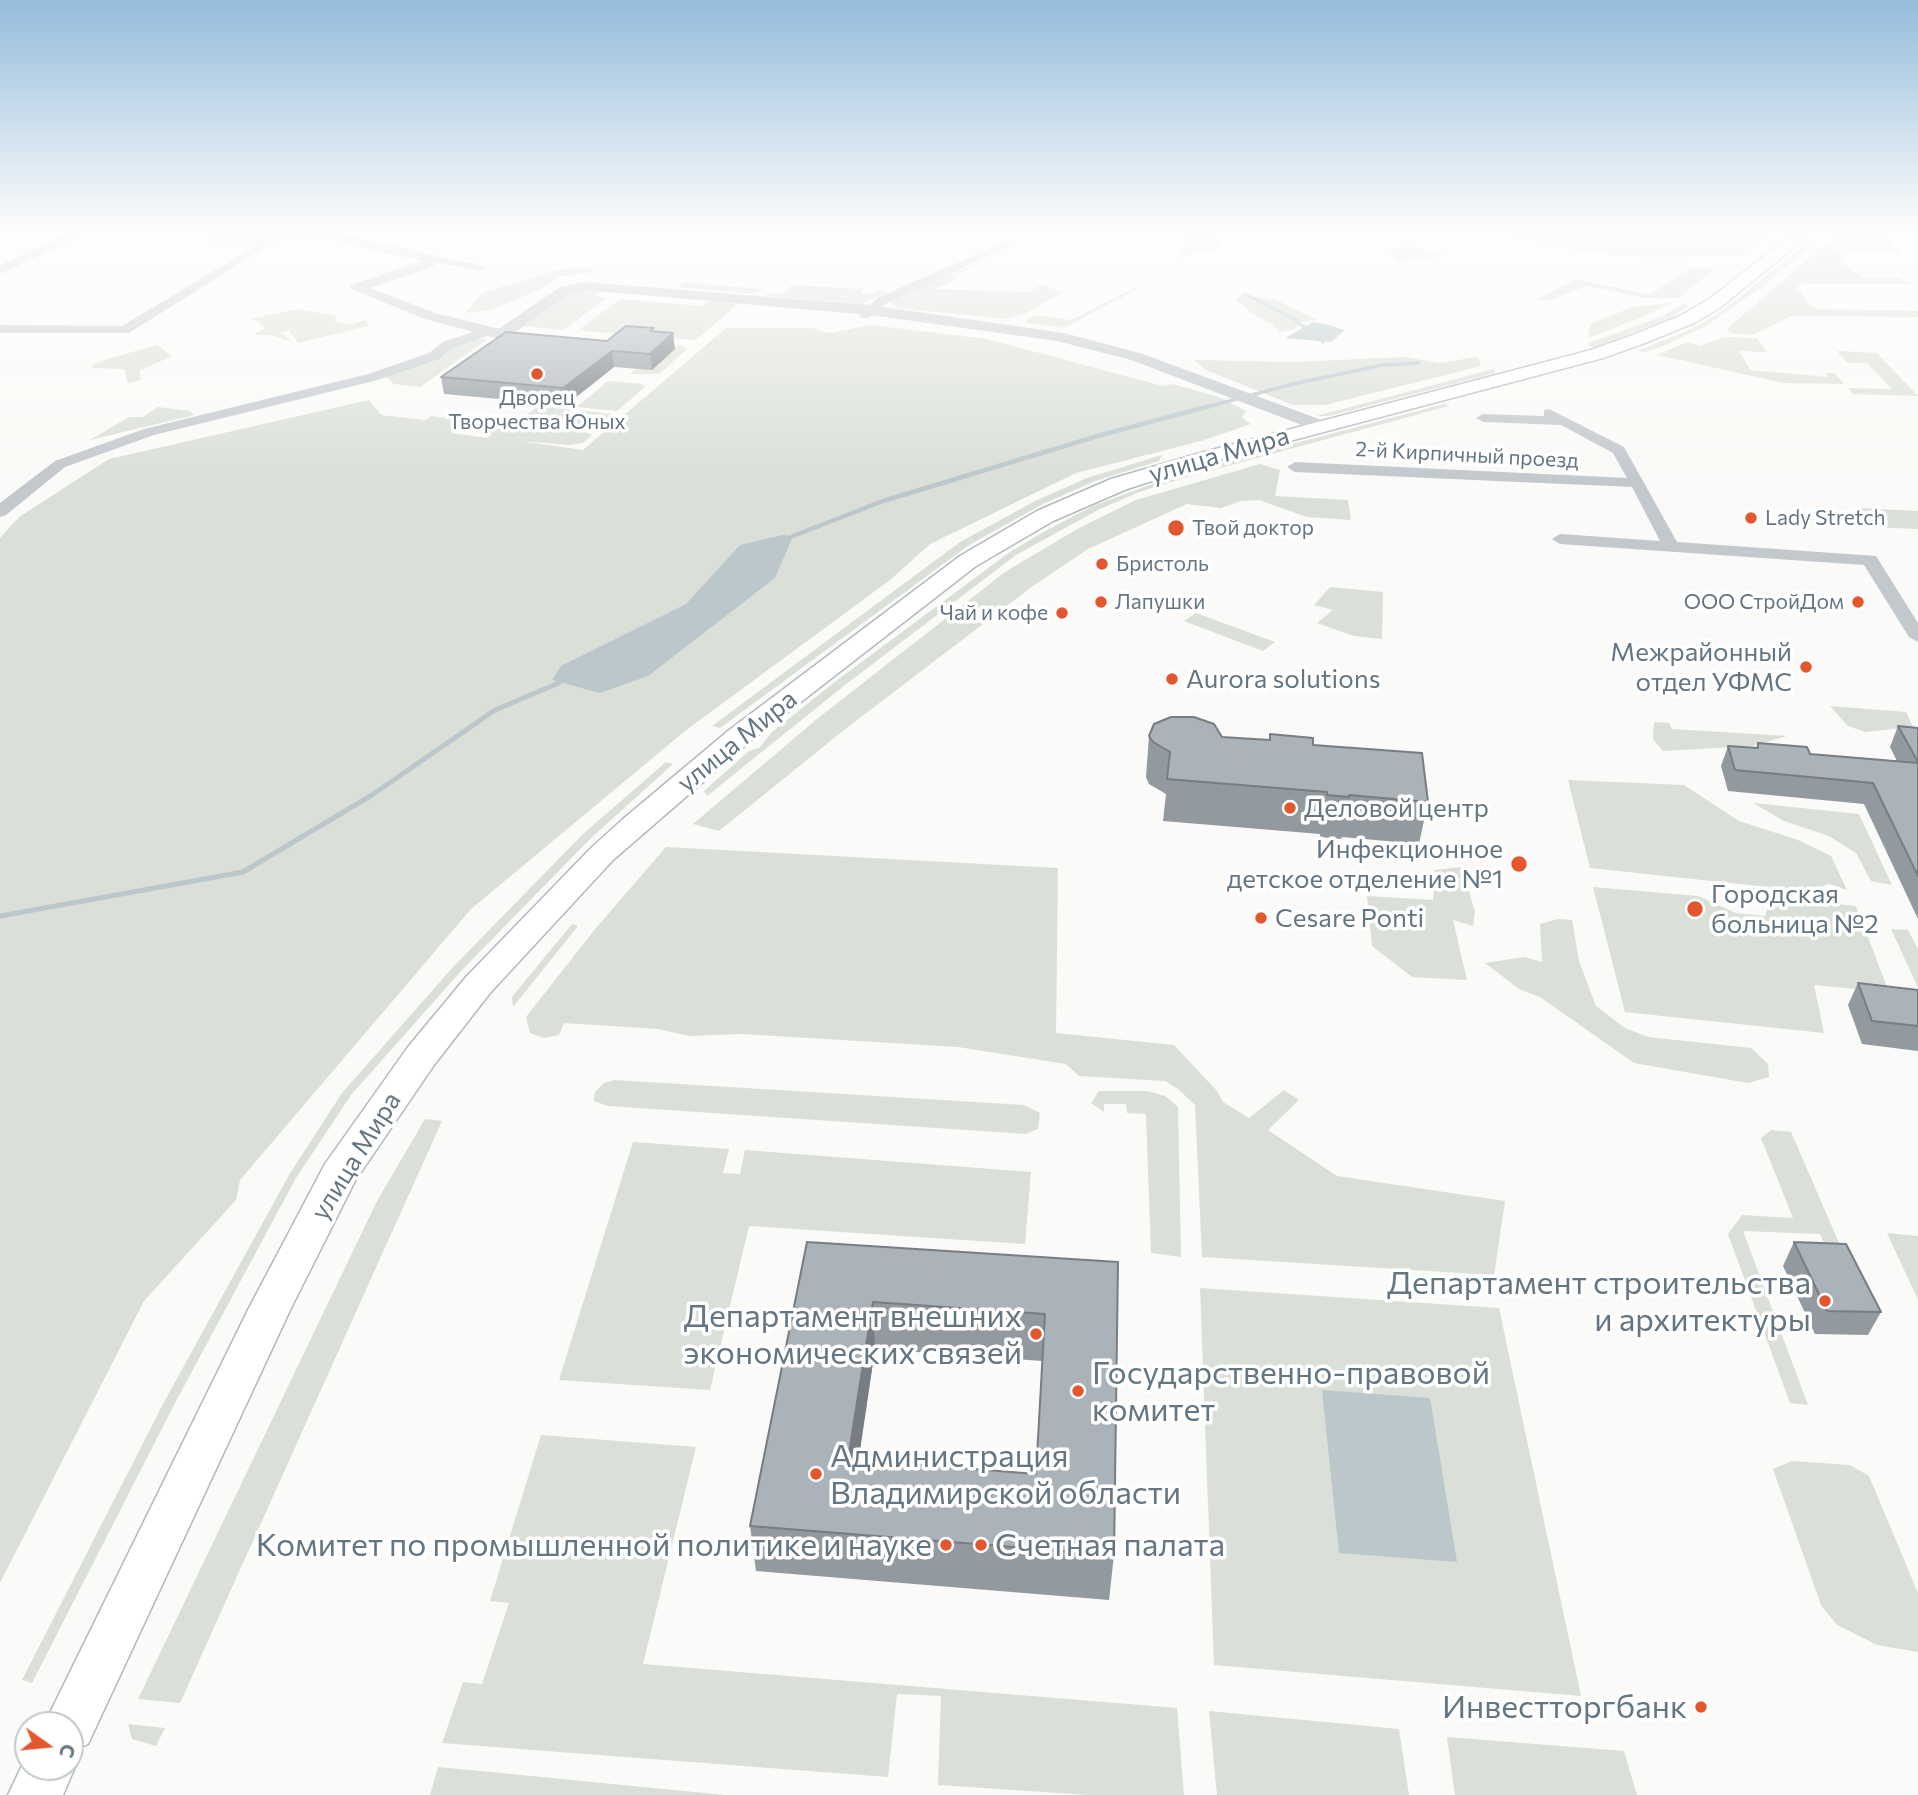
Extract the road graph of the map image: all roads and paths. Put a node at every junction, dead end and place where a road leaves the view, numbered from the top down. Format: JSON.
{"nodes":[{"id":1,"x":152,"y":314,"type":"edge"},
{"id":2,"x":424,"y":314,"type":"edge"},
{"id":3,"x":531,"y":314,"type":"edge"},
{"id":4,"x":845,"y":314,"type":"edge"},
{"id":5,"x":894,"y":314,"type":"edge"},
{"id":6,"x":1697,"y":314,"type":"edge"},
{"id":7,"x":776,"y":319,"type":"dead end"},
{"id":8,"x":0,"y":329,"type":"edge"},
{"id":9,"x":485,"y":332,"type":"junction"},
{"id":10,"x":1549,"y":413,"type":"dead end"},
{"id":11,"x":1483,"y":418,"type":"dead end"},
{"id":12,"x":1565,"y":421,"type":"junction"},
{"id":13,"x":1310,"y":422,"type":"junction"},
{"id":14,"x":1295,"y":467,"type":"dead end"},
{"id":15,"x":1637,"y":484,"type":"junction"},
{"id":16,"x":0,"y":512,"type":"edge"},
{"id":17,"x":1560,"y":539,"type":"dead end"},
{"id":18,"x":1672,"y":547,"type":"junction"},
{"id":19,"x":1918,"y":637,"type":"edge"},
{"id":20,"x":77,"y":1711,"type":"edge"}],
"edges":[{"from":1,"to":8,"type":"street"},
{"from":2,"to":9,"type":"street"},
{"from":3,"to":9,"type":"street"},
{"from":4,"to":7,"type":"street"},
{"from":5,"to":13,"type":"street"},
{"from":6,"to":13,"type":"main road","name":"улица Мира"},
{"from":9,"to":16,"type":"street"},
{"from":10,"to":12,"type":"street"},
{"from":11,"to":12,"type":"street"},
{"from":12,"to":15,"type":"street"},
{"from":13,"to":20,"type":"main road","name":"улица Мира"},
{"from":14,"to":15,"type":"street","name":"2-й Кирпичный проезд"},
{"from":15,"to":18,"type":"street"},
{"from":17,"to":18,"type":"street"},
{"from":18,"to":19,"type":"street"}]}
